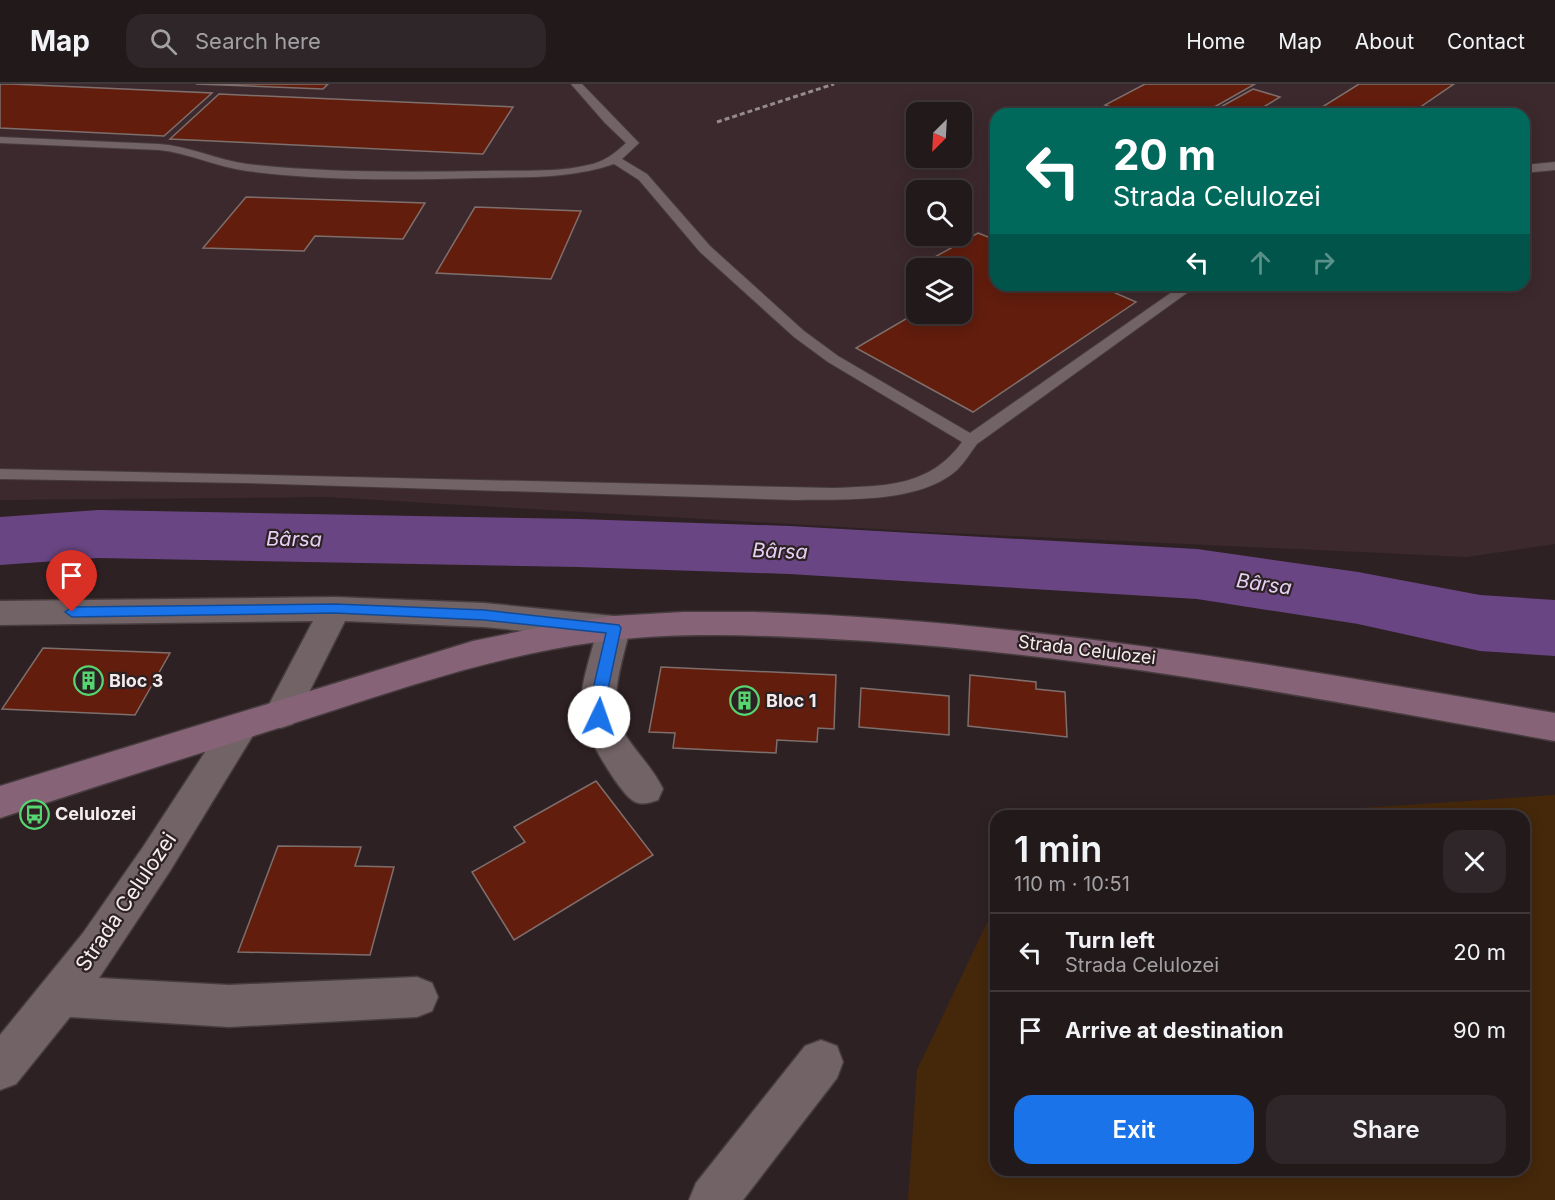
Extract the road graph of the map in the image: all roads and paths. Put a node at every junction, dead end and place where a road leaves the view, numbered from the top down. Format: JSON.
{"nodes":[{"id":1,"x":576,"y":84,"type":"edge"},
{"id":2,"x":0,"y":140,"type":"edge"},
{"id":3,"x":615,"y":160,"type":"junction"},
{"id":4,"x":1555,"y":166,"type":"edge"},
{"id":5,"x":1530,"y":168,"type":"edge"},
{"id":6,"x":1182,"y":291,"type":"edge"},
{"id":7,"x":971,"y":440,"type":"junction"},
{"id":8,"x":0,"y":474,"type":"edge"},
{"id":9,"x":335,"y":609,"type":"junction"},
{"id":10,"x":0,"y":613,"type":"edge"},
{"id":11,"x":614,"y":628,"type":"junction"},
{"id":12,"x":281,"y":714,"type":"junction"},
{"id":13,"x":240,"y":727,"type":"junction"},
{"id":14,"x":1555,"y":727,"type":"edge"},
{"id":15,"x":645,"y":789,"type":"dead end"},
{"id":16,"x":0,"y":802,"type":"edge"},
{"id":17,"x":61,"y":996,"type":"junction"},
{"id":18,"x":417,"y":997,"type":"dead end"},
{"id":19,"x":821,"y":1062,"type":"dead end"},
{"id":20,"x":0,"y":1068,"type":"edge"},
{"id":21,"x":713,"y":1200,"type":"edge"}],
"edges":[{"from":1,"to":3,"type":"lane"},
{"from":2,"to":3,"type":"lane"},
{"from":3,"to":7,"type":"lane"},
{"from":4,"to":5,"type":"lane"},
{"from":6,"to":7,"type":"lane"},
{"from":7,"to":8,"type":"lane"},
{"from":9,"to":10,"type":"street","name":"Strada Celulozei"},
{"from":9,"to":11,"type":"street","name":"Strada Celulozei"},
{"from":9,"to":12,"type":"street"},
{"from":11,"to":12,"type":"street","name":"Strada Celulozei"},
{"from":11,"to":14,"type":"street","name":"Strada Celulozei"},
{"from":11,"to":15,"type":"street"},
{"from":12,"to":13,"type":"street","name":"Strada Celulozei"},
{"from":13,"to":16,"type":"street","name":"Strada Celulozei"},
{"from":13,"to":17,"type":"street","name":"Strada Celulozei"},
{"from":17,"to":18,"type":"street"},
{"from":17,"to":20,"type":"street","name":"Strada Celulozei"},
{"from":19,"to":21,"type":"street"}]}
